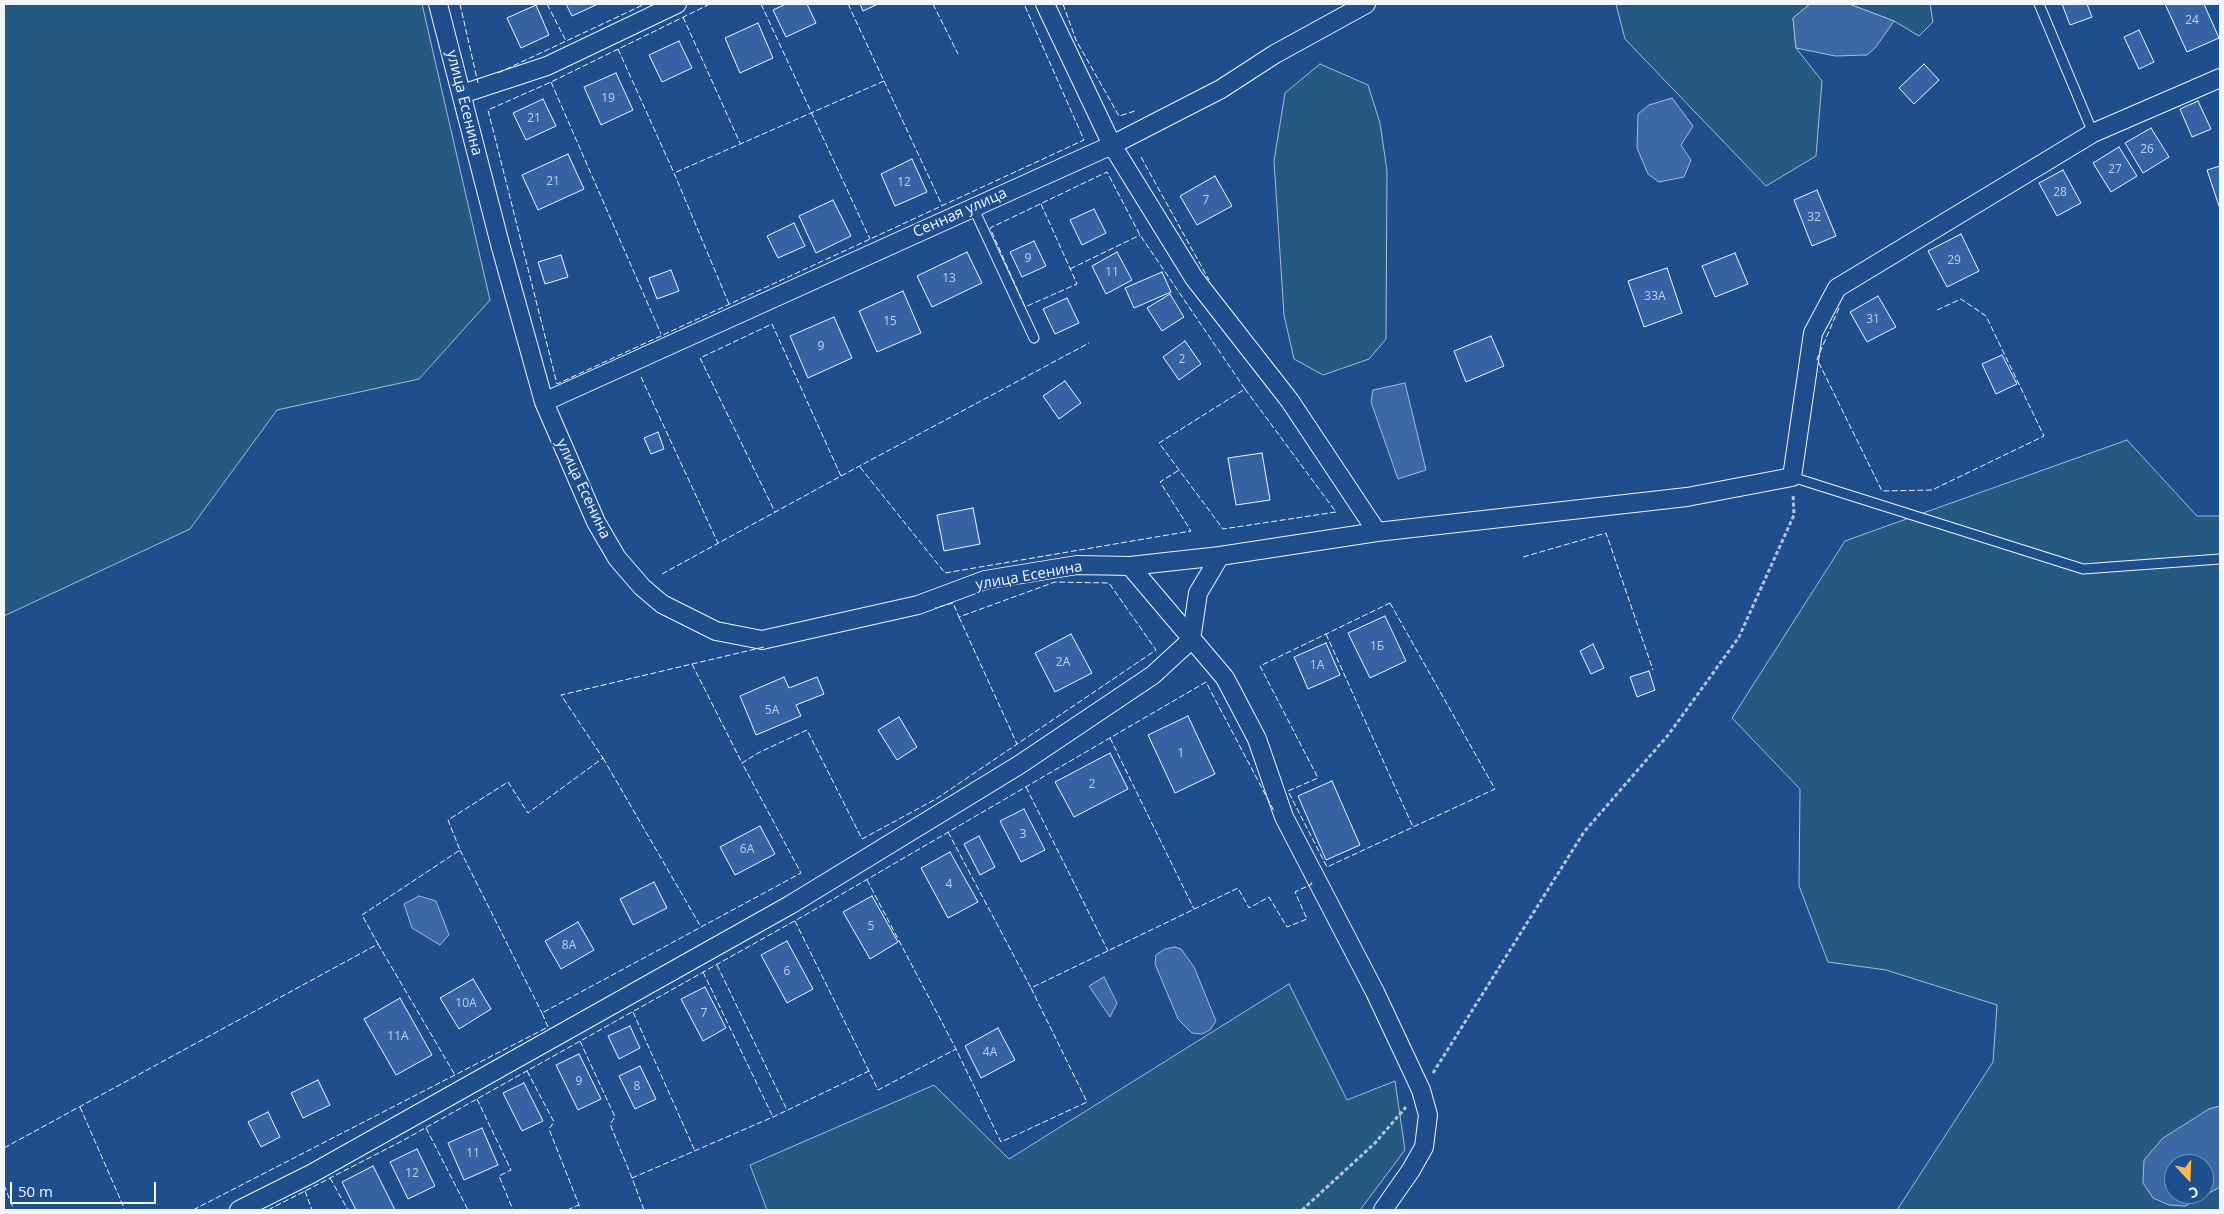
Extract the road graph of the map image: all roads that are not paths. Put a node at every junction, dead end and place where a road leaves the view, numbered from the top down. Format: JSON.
{"nodes":[{"id":1,"x":438,"y":4,"type":"edge"},
{"id":2,"x":677,"y":4,"type":"edge"},
{"id":3,"x":1045,"y":4,"type":"edge"},
{"id":4,"x":1366,"y":4,"type":"edge"},
{"id":5,"x":2039,"y":4,"type":"edge"},
{"id":6,"x":2220,"y":78,"type":"edge"},
{"id":7,"x":462,"y":94,"type":"junction"},
{"id":8,"x":2093,"y":133,"type":"junction"},
{"id":9,"x":1112,"y":145,"type":"junction"},
{"id":10,"x":973,"y":208,"type":"junction"},
{"id":11,"x":1034,"y":338,"type":"dead end"},
{"id":12,"x":544,"y":402,"type":"junction"},
{"id":13,"x":1792,"y":477,"type":"junction"},
{"id":14,"x":1376,"y":532,"type":"junction"},
{"id":15,"x":1220,"y":556,"type":"junction"},
{"id":16,"x":2220,"y":559,"type":"edge"},
{"id":17,"x":1130,"y":566,"type":"junction"},
{"id":18,"x":1191,"y":640,"type":"junction"},
{"id":19,"x":239,"y":1210,"type":"edge"},
{"id":20,"x":1383,"y":1210,"type":"edge"}],
"edges":[{"from":1,"to":7,"type":"street","name":"улица Есенина"},
{"from":2,"to":7,"type":"street"},
{"from":3,"to":9,"type":"street"},
{"from":4,"to":9,"type":"street","name":"Сенная улица"},
{"from":5,"to":8,"type":"lane"},
{"from":6,"to":8,"type":"street"},
{"from":7,"to":12,"type":"street","name":"улица Есенина"},
{"from":8,"to":13,"type":"street"},
{"from":9,"to":10,"type":"street","name":"Сенная улица"},
{"from":9,"to":14,"type":"street"},
{"from":10,"to":11,"type":"lane"},
{"from":10,"to":12,"type":"street","name":"Сенная улица"},
{"from":12,"to":17,"type":"street","name":"улица Есенина"},
{"from":13,"to":14,"type":"street","name":"улица Есенина"},
{"from":13,"to":16,"type":"lane"},
{"from":14,"to":15,"type":"street","name":"улица Есенина"},
{"from":15,"to":17,"type":"street","name":"улица Есенина"},
{"from":15,"to":18,"type":"street"},
{"from":17,"to":18,"type":"street"},
{"from":18,"to":19,"type":"street"},
{"from":18,"to":20,"type":"street"}]}
